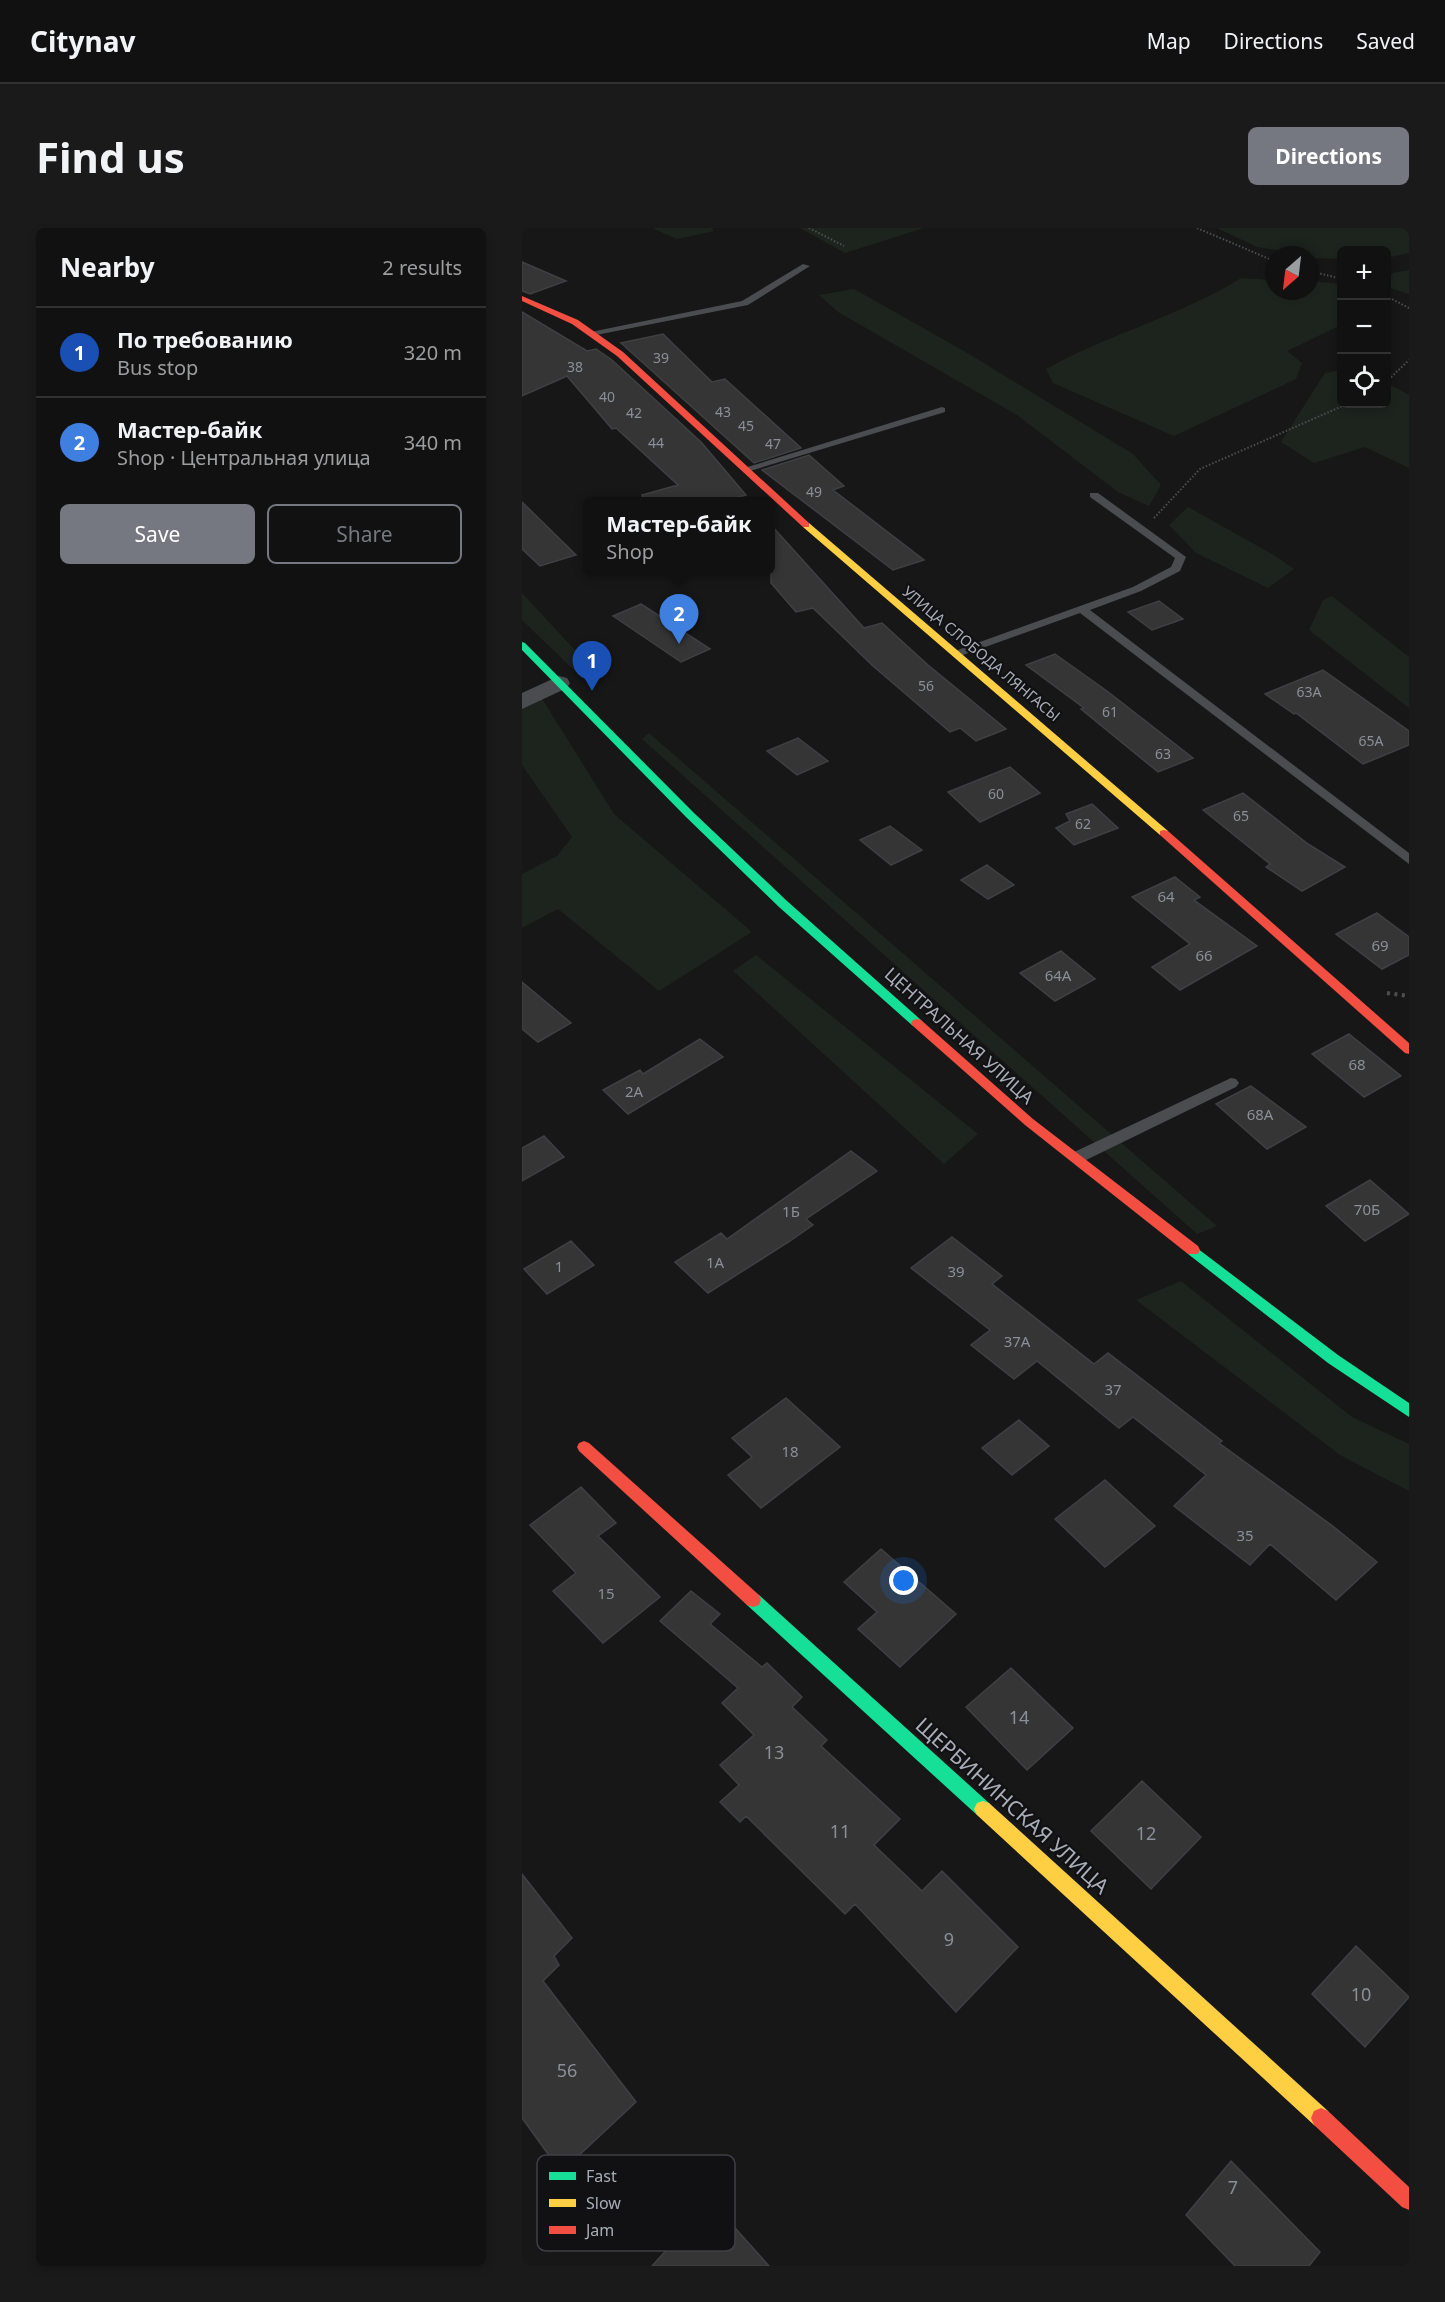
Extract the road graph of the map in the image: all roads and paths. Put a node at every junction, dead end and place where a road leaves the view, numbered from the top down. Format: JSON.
{"nodes":[{"id":1,"x":809,"y":228,"type":"edge"},
{"id":2,"x":1197,"y":228,"type":"edge"},
{"id":3,"x":844,"y":246,"type":"dead end"},
{"id":4,"x":1265,"y":257,"type":"edge"},
{"id":5,"x":806,"y":266,"type":"dead end"},
{"id":6,"x":1319,"y":273,"type":"edge"},
{"id":7,"x":1337,"y":278,"type":"edge"},
{"id":8,"x":522,"y":298,"type":"edge"},
{"id":9,"x":1391,"y":299,"type":"edge"},
{"id":10,"x":1409,"y":308,"type":"edge"},
{"id":11,"x":591,"y":333,"type":"junction"},
{"id":12,"x":1409,"y":360,"type":"edge"},
{"id":13,"x":1391,"y":377,"type":"edge"},
{"id":14,"x":1338,"y":408,"type":"edge"},
{"id":15,"x":942,"y":410,"type":"dead end"},
{"id":16,"x":746,"y":468,"type":"junction"},
{"id":17,"x":1094,"y":495,"type":"dead end"},
{"id":18,"x":1142,"y":530,"type":"junction"},
{"id":19,"x":1082,"y":609,"type":"junction"},
{"id":20,"x":522,"y":645,"type":"edge"},
{"id":21,"x":956,"y":654,"type":"junction"},
{"id":22,"x":559,"y":683,"type":"junction"},
{"id":23,"x":522,"y":702,"type":"edge"},
{"id":24,"x":1409,"y":860,"type":"edge"},
{"id":25,"x":1409,"y":1050,"type":"edge"},
{"id":26,"x":1231,"y":1083,"type":"dead end"},
{"id":27,"x":1076,"y":1158,"type":"junction"},
{"id":28,"x":1409,"y":1411,"type":"edge"},
{"id":29,"x":584,"y":1447,"type":"dead end"},
{"id":30,"x":1409,"y":2199,"type":"edge"}],
"edges":[{"from":1,"to":3,"type":"path"},
{"from":2,"to":4,"type":"path"},
{"from":5,"to":11,"type":"lane"},
{"from":6,"to":7,"type":"path"},
{"from":8,"to":11,"type":"street","name":"УЛИЦА СЛОБОДА ЛЯНГАСЫ"},
{"from":9,"to":10,"type":"path"},
{"from":11,"to":16,"type":"street","name":"УЛИЦА СЛОБОДА ЛЯНГАСЫ"},
{"from":12,"to":13,"type":"path"},
{"from":14,"to":18,"type":"path"},
{"from":15,"to":16,"type":"lane"},
{"from":16,"to":21,"type":"street","name":"УЛИЦА СЛОБОДА ЛЯНГАСЫ"},
{"from":17,"to":18,"type":"lane"},
{"from":18,"to":19,"type":"lane"},
{"from":19,"to":21,"type":"lane"},
{"from":19,"to":24,"type":"lane"},
{"from":20,"to":22,"type":"street","name":"ЦЕНТРАЛЬНАЯ УЛИЦА"},
{"from":21,"to":25,"type":"street","name":"УЛИЦА СЛОБОДА ЛЯНГАСЫ"},
{"from":22,"to":23,"type":"street"},
{"from":22,"to":27,"type":"street","name":"ЦЕНТРАЛЬНАЯ УЛИЦА"},
{"from":26,"to":27,"type":"lane"},
{"from":27,"to":28,"type":"street","name":"ЦЕНТРАЛЬНАЯ УЛИЦА"},
{"from":29,"to":30,"type":"street","name":"ЩЕРБИНИНСКАЯ УЛИЦА"}]}
